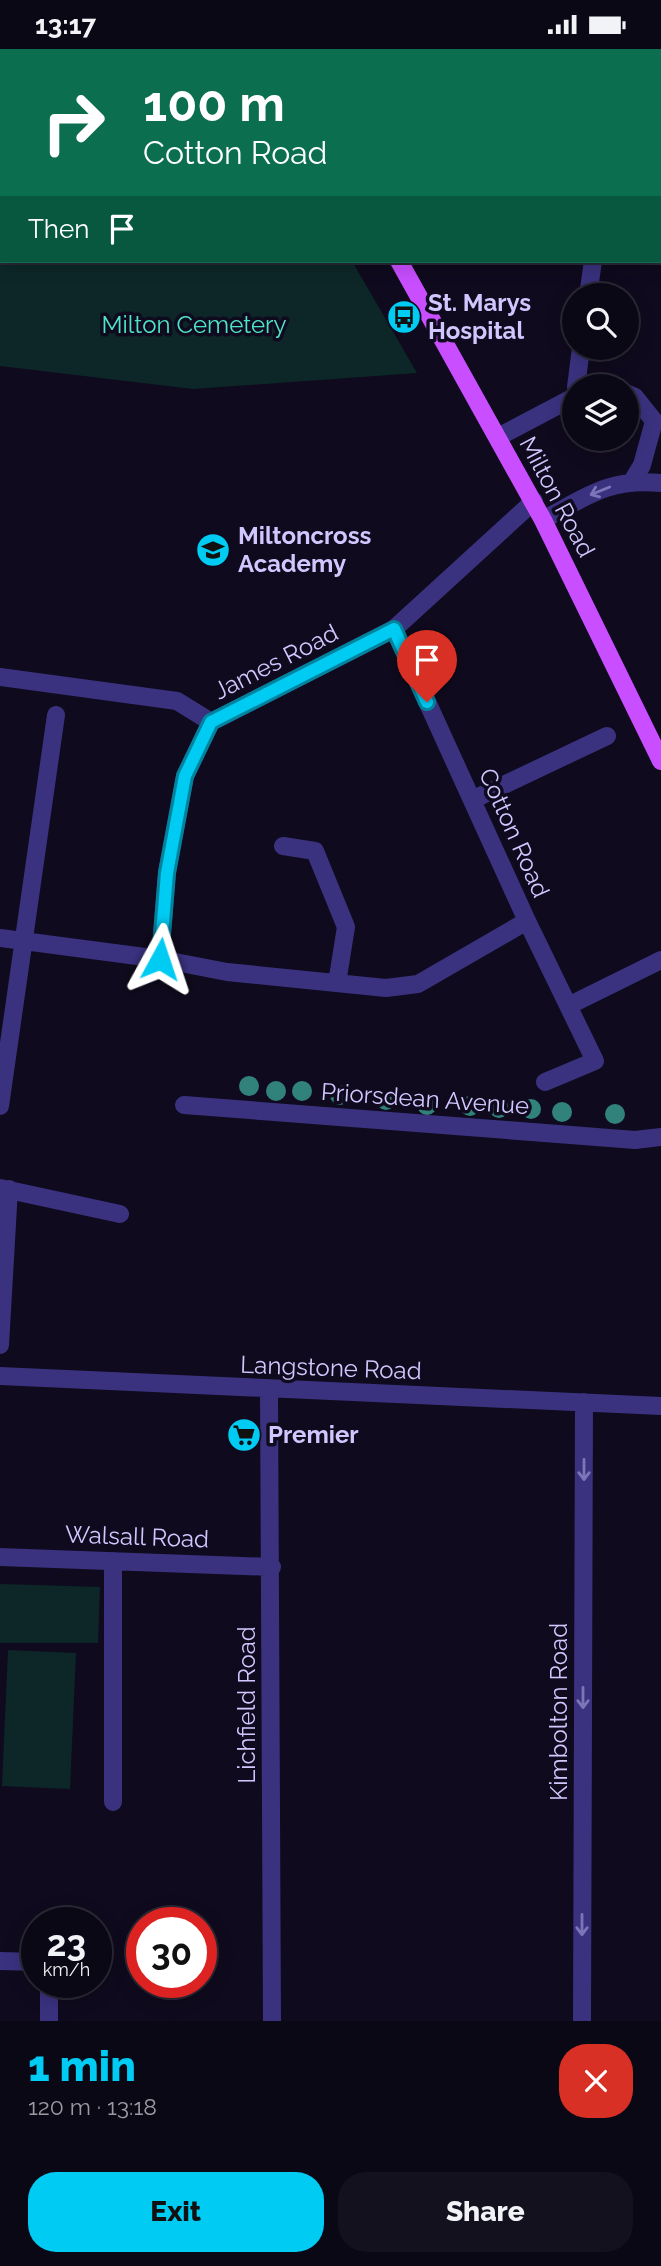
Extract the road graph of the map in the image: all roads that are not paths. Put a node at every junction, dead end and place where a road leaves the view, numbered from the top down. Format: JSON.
{"nodes":[{"id":1,"x":400,"y":263,"type":"edge"},
{"id":2,"x":593,"y":263,"type":"edge"},
{"id":3,"x":590,"y":283,"type":"edge"},
{"id":4,"x":639,"y":402,"type":"edge"},
{"id":5,"x":562,"y":403,"type":"edge"},
{"id":6,"x":657,"y":424,"type":"edge"},
{"id":7,"x":498,"y":437,"type":"junction"},
{"id":8,"x":633,"y":480,"type":"junction"},
{"id":9,"x":661,"y":483,"type":"edge"},
{"id":10,"x":534,"y":501,"type":"junction"},
{"id":11,"x":544,"y":520,"type":"junction"},
{"id":12,"x":394,"y":629,"type":"junction"},
{"id":13,"x":0,"y":677,"type":"edge"},
{"id":14,"x":56,"y":715,"type":"dead end"},
{"id":15,"x":211,"y":722,"type":"junction"},
{"id":16,"x":607,"y":736,"type":"dead end"},
{"id":17,"x":661,"y":761,"type":"edge"},
{"id":18,"x":472,"y":800,"type":"junction"},
{"id":19,"x":284,"y":846,"type":"dead end"},
{"id":20,"x":527,"y":921,"type":"junction"},
{"id":21,"x":0,"y":938,"type":"edge"},
{"id":22,"x":24,"y":941,"type":"junction"},
{"id":23,"x":160,"y":959,"type":"junction"},
{"id":24,"x":661,"y":960,"type":"edge"},
{"id":25,"x":337,"y":983,"type":"junction"},
{"id":26,"x":570,"y":1005,"type":"junction"},
{"id":27,"x":545,"y":1082,"type":"dead end"},
{"id":28,"x":184,"y":1105,"type":"dead end"},
{"id":29,"x":0,"y":1106,"type":"edge"},
{"id":30,"x":661,"y":1137,"type":"edge"},
{"id":31,"x":5,"y":1188,"type":"edge"},
{"id":32,"x":120,"y":1214,"type":"dead end"},
{"id":33,"x":0,"y":1345,"type":"edge"},
{"id":34,"x":0,"y":1376,"type":"edge"},
{"id":35,"x":269,"y":1390,"type":"junction"},
{"id":36,"x":584,"y":1402,"type":"junction"},
{"id":37,"x":661,"y":1406,"type":"edge"},
{"id":38,"x":0,"y":1557,"type":"edge"},
{"id":39,"x":113,"y":1561,"type":"junction"},
{"id":40,"x":272,"y":1567,"type":"junction"},
{"id":41,"x":113,"y":1802,"type":"dead end"},
{"id":42,"x":0,"y":1962,"type":"edge"},
{"id":43,"x":21,"y":1962,"type":"edge"},
{"id":44,"x":49,"y":1998,"type":"edge"},
{"id":45,"x":49,"y":2021,"type":"edge"},
{"id":46,"x":272,"y":2021,"type":"edge"},
{"id":47,"x":582,"y":2021,"type":"edge"}],
"edges":[{"from":1,"to":7,"type":"main road","name":"Milton Road"},
{"from":2,"to":3,"type":"street"},
{"from":4,"to":6,"type":"street"},
{"from":5,"to":7,"type":"street"},
{"from":6,"to":8,"type":"street"},
{"from":7,"to":10,"type":"main road","name":"Milton Road"},
{"from":8,"to":9,"type":"street"},
{"from":8,"to":11,"type":"street","one_way":true},
{"from":10,"to":11,"type":"main road","name":"Milton Road"},
{"from":10,"to":12,"type":"street"},
{"from":11,"to":17,"type":"main road","name":"Milton Road"},
{"from":12,"to":15,"type":"street","name":"James Road"},
{"from":12,"to":18,"type":"street","name":"Cotton Road"},
{"from":13,"to":15,"type":"street"},
{"from":14,"to":22,"type":"street"},
{"from":15,"to":23,"type":"street","name":"James Road"},
{"from":16,"to":18,"type":"street"},
{"from":18,"to":20,"type":"street","name":"Cotton Road"},
{"from":19,"to":25,"type":"street"},
{"from":20,"to":25,"type":"street","name":"Cotton Road"},
{"from":20,"to":26,"type":"street"},
{"from":21,"to":22,"type":"street","name":"Cotton Road"},
{"from":22,"to":23,"type":"street","name":"Cotton Road"},
{"from":22,"to":29,"type":"street"},
{"from":23,"to":25,"type":"street","name":"Cotton Road"},
{"from":24,"to":26,"type":"street"},
{"from":26,"to":27,"type":"street"},
{"from":28,"to":30,"type":"street","name":"Priorsdean Avenue"},
{"from":31,"to":32,"type":"street"},
{"from":31,"to":33,"type":"street"},
{"from":34,"to":35,"type":"street","name":"Langstone Road"},
{"from":35,"to":36,"type":"street","name":"Langstone Road"},
{"from":35,"to":40,"type":"street","name":"Lichfield Road"},
{"from":36,"to":37,"type":"street","name":"Langstone Road"},
{"from":36,"to":47,"type":"street","name":"Kimbolton Road","one_way":true},
{"from":38,"to":39,"type":"street","name":"Walsall Road"},
{"from":39,"to":40,"type":"street","name":"Walsall Road"},
{"from":39,"to":41,"type":"street"},
{"from":40,"to":46,"type":"street","name":"Lichfield Road"},
{"from":42,"to":43,"type":"street"},
{"from":44,"to":45,"type":"street"}]}
